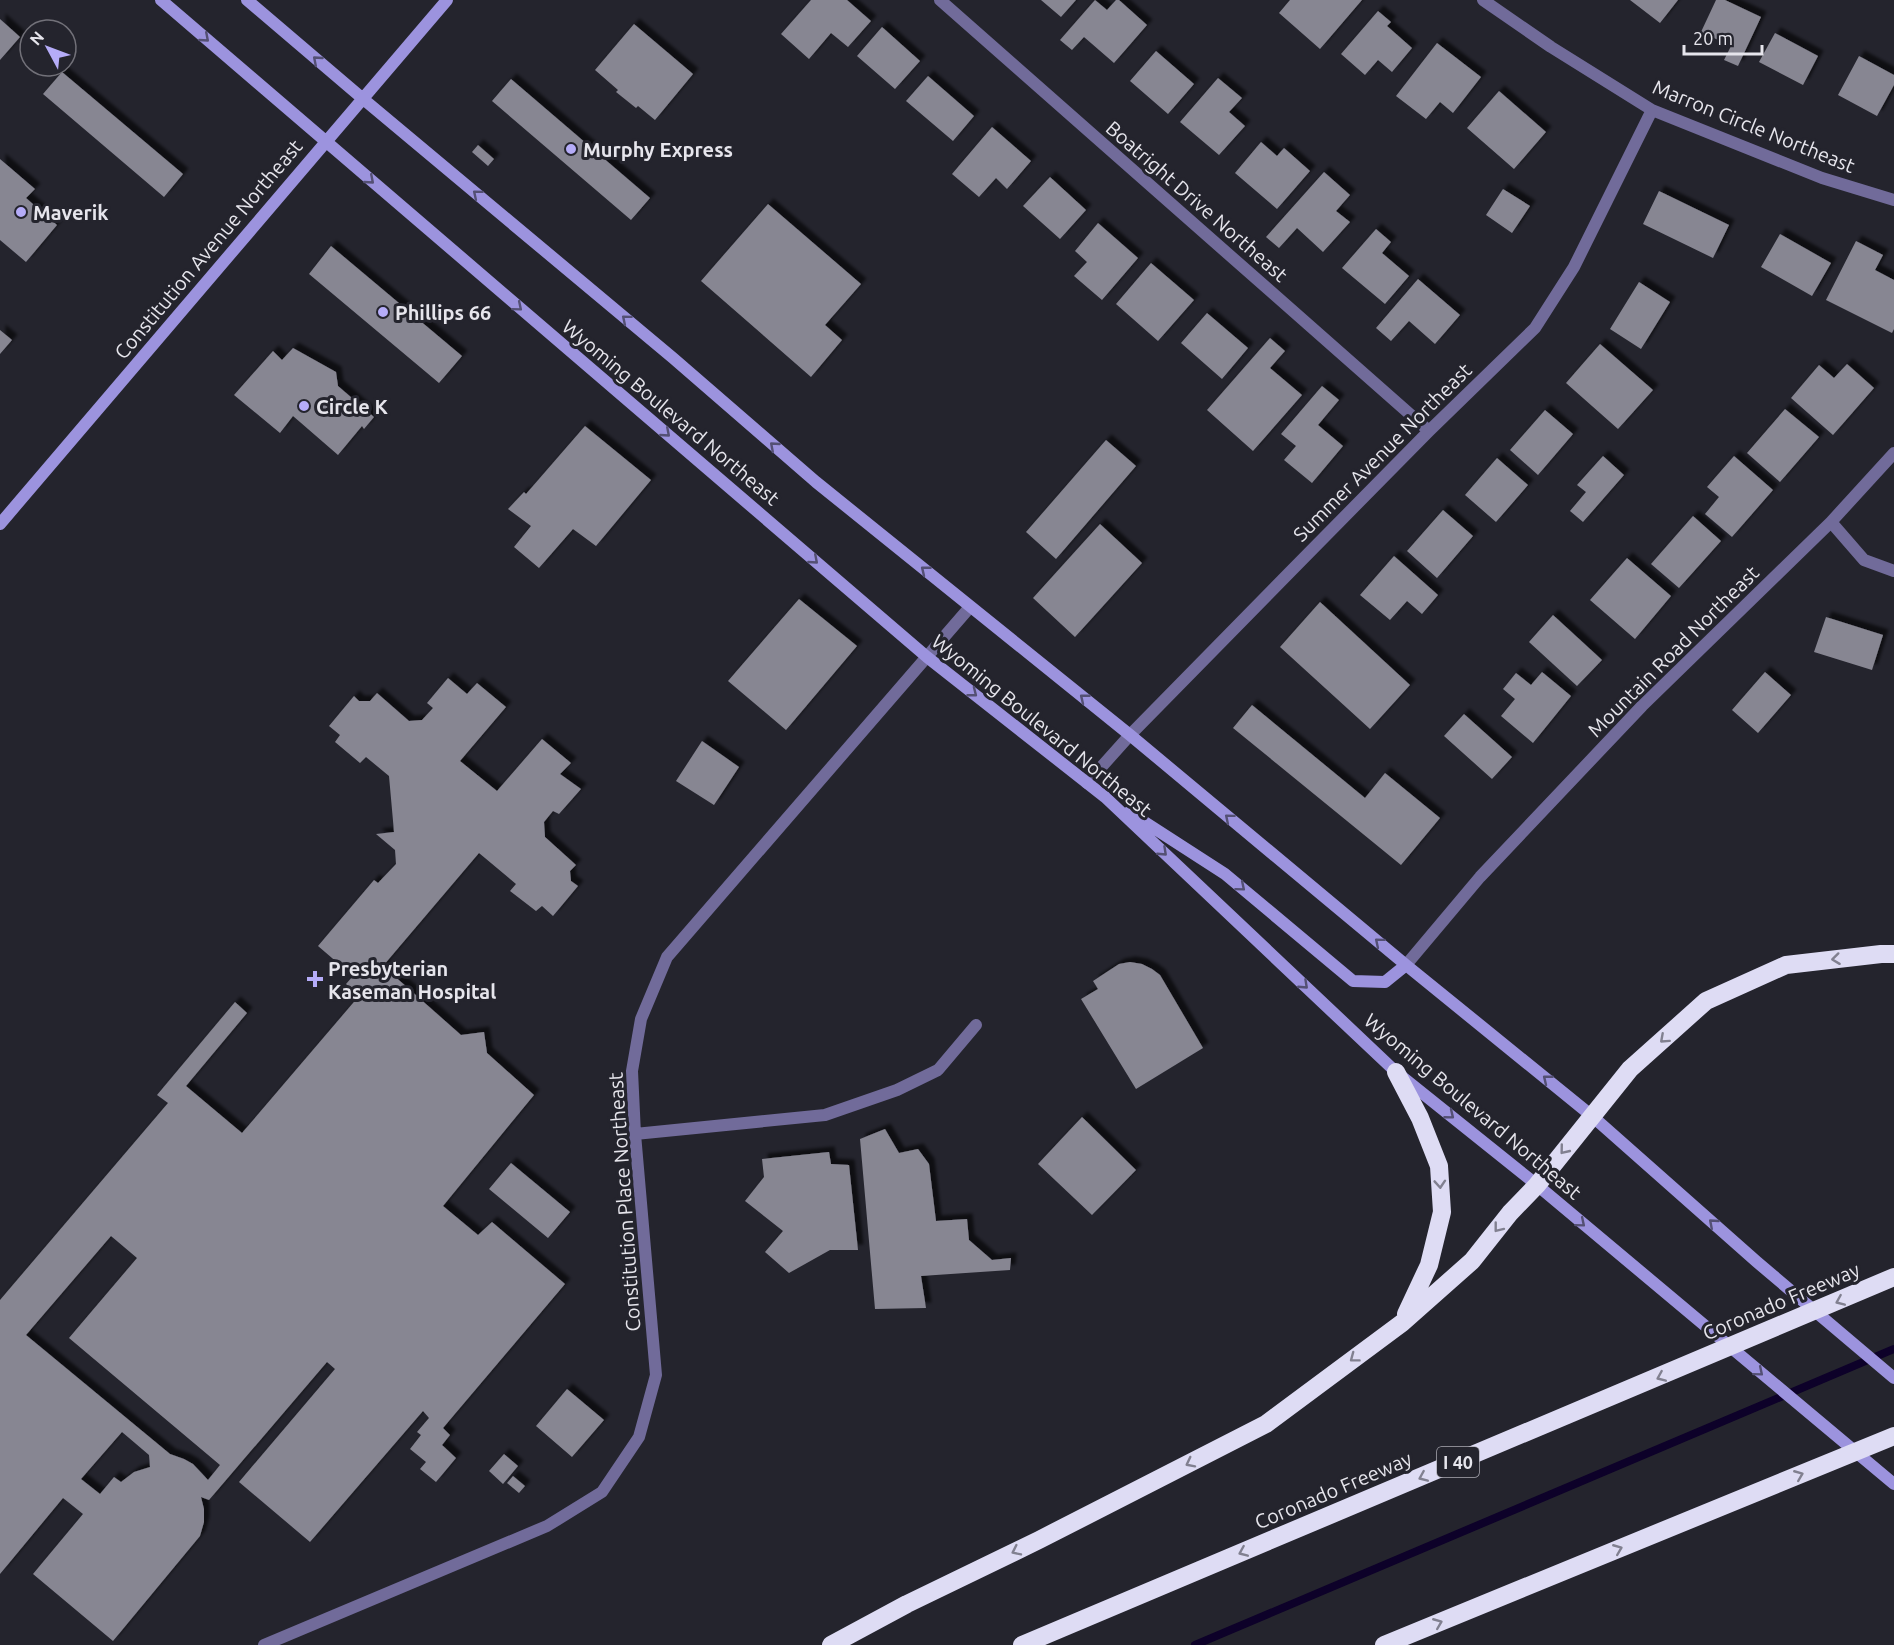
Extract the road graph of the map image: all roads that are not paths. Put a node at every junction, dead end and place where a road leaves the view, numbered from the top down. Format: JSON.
{"nodes":[{"id":1,"x":161,"y":0,"type":"edge"},
{"id":2,"x":247,"y":0,"type":"edge"},
{"id":3,"x":447,"y":0,"type":"edge"},
{"id":4,"x":940,"y":0,"type":"edge"},
{"id":5,"x":1483,"y":0,"type":"edge"},
{"id":6,"x":362,"y":98,"type":"junction"},
{"id":7,"x":1652,"y":110,"type":"junction"},
{"id":8,"x":325,"y":142,"type":"junction"},
{"id":9,"x":1894,"y":200,"type":"edge"},
{"id":10,"x":1429,"y":431,"type":"junction"},
{"id":11,"x":1894,"y":453,"type":"edge"},
{"id":12,"x":1831,"y":522,"type":"junction"},
{"id":13,"x":0,"y":524,"type":"edge"},
{"id":14,"x":1894,"y":571,"type":"edge"},
{"id":15,"x":970,"y":607,"type":"junction"},
{"id":16,"x":927,"y":657,"type":"junction"},
{"id":17,"x":1130,"y":735,"type":"junction"},
{"id":18,"x":1087,"y":783,"type":"junction"},
{"id":19,"x":1105,"y":797,"type":"junction"},
{"id":20,"x":1894,"y":954,"type":"edge"},
{"id":21,"x":1406,"y":964,"type":"junction"},
{"id":22,"x":976,"y":1025,"type":"dead end"},
{"id":23,"x":1396,"y":1072,"type":"junction"},
{"id":24,"x":1592,"y":1116,"type":"junction"},
{"id":25,"x":635,"y":1134,"type":"junction"},
{"id":26,"x":1537,"y":1185,"type":"junction"},
{"id":27,"x":1894,"y":1277,"type":"edge"},
{"id":28,"x":1402,"y":1323,"type":"junction"},
{"id":29,"x":1894,"y":1378,"type":"edge"},
{"id":30,"x":1894,"y":1436,"type":"edge"},
{"id":31,"x":1894,"y":1484,"type":"edge"},
{"id":32,"x":264,"y":1645,"type":"edge"},
{"id":33,"x":831,"y":1645,"type":"edge"},
{"id":34,"x":1022,"y":1645,"type":"edge"},
{"id":35,"x":1384,"y":1645,"type":"edge"}],
"edges":[{"from":1,"to":8,"type":"main road","name":"Wyoming Boulevard Northeast","one_way":true},
{"from":6,"to":2,"type":"main road","name":"Wyoming Boulevard Northeast","one_way":true},
{"from":3,"to":6,"type":"main road","name":"Constitution Avenue Northeast"},
{"from":4,"to":10,"type":"street","name":"Boatright Drive Northeast"},
{"from":5,"to":7,"type":"street","name":"Marron Circle Northeast"},
{"from":6,"to":8,"type":"main road","name":"Constitution Avenue Northeast"},
{"from":15,"to":6,"type":"main road","name":"Wyoming Boulevard Northeast","one_way":true},
{"from":7,"to":9,"type":"street","name":"Marron Circle Northeast"},
{"from":7,"to":10,"type":"street","name":"Summer Avenue Northeast"},
{"from":8,"to":13,"type":"main road","name":"Constitution Avenue Northeast"},
{"from":8,"to":16,"type":"main road","name":"Wyoming Boulevard Northeast","one_way":true},
{"from":10,"to":17,"type":"street","name":"Summer Avenue Northeast"},
{"from":11,"to":12,"type":"street","name":"Mountain Road Northeast"},
{"from":12,"to":14,"type":"street"},
{"from":12,"to":21,"type":"street","name":"Mountain Road Northeast"},
{"from":15,"to":16,"type":"street","name":"Constitution Place Northeast"},
{"from":17,"to":15,"type":"main road","name":"Wyoming Boulevard Northeast","one_way":true},
{"from":16,"to":18,"type":"main road","name":"Wyoming Boulevard Northeast","one_way":true},
{"from":16,"to":25,"type":"street","name":"Constitution Place Northeast"},
{"from":17,"to":18,"type":"street","name":"Summer Avenue Northeast"},
{"from":21,"to":17,"type":"main road","name":"Wyoming Boulevard Northeast","one_way":true},
{"from":18,"to":19,"type":"main road","name":"Wyoming Boulevard Northeast"},
{"from":19,"to":21,"type":"main road","one_way":true},
{"from":19,"to":23,"type":"main road","name":"Wyoming Boulevard Northeast","one_way":true},
{"from":20,"to":24,"type":"highway","one_way":true},
{"from":24,"to":21,"type":"main road","name":"Wyoming Boulevard Northeast","one_way":true},
{"from":22,"to":25,"type":"street"},
{"from":23,"to":26,"type":"main road","name":"Wyoming Boulevard Northeast","one_way":true},
{"from":23,"to":28,"type":"highway","one_way":true},
{"from":24,"to":26,"type":"highway","one_way":true},
{"from":29,"to":24,"type":"main road","name":"Wyoming Boulevard Northeast","one_way":true},
{"from":25,"to":32,"type":"street","name":"Constitution Place Northeast"},
{"from":26,"to":28,"type":"highway","one_way":true},
{"from":26,"to":31,"type":"main road","name":"Wyoming Boulevard Northeast","one_way":true},
{"from":27,"to":34,"type":"highway","name":"Coronado Freeway","number":"I 40","one_way":true},
{"from":28,"to":33,"type":"highway","one_way":true},
{"from":35,"to":30,"type":"highway","one_way":true}]}
